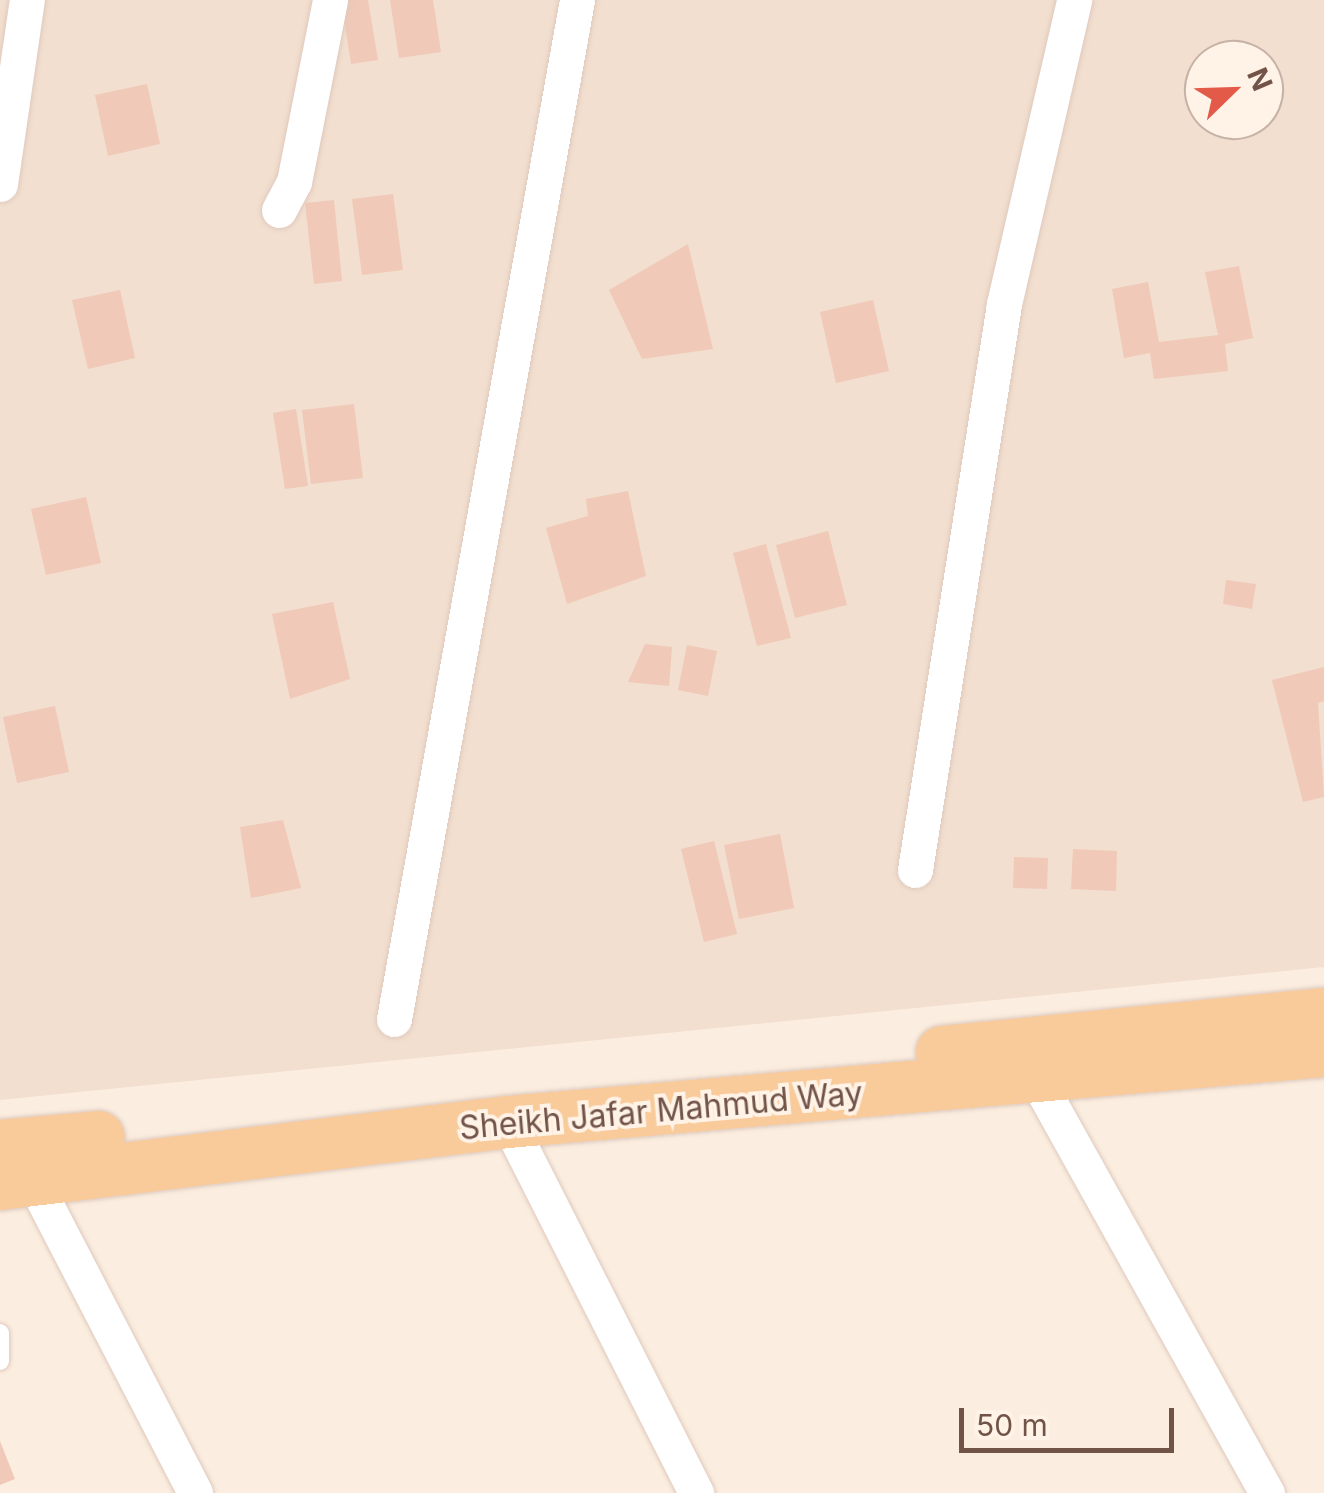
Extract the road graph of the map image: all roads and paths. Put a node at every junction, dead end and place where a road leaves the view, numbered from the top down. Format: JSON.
{"nodes":[{"id":1,"x":26,"y":0,"type":"edge"},
{"id":2,"x":330,"y":0,"type":"edge"},
{"id":3,"x":577,"y":0,"type":"edge"},
{"id":4,"x":1074,"y":0,"type":"edge"},
{"id":5,"x":0,"y":184,"type":"edge"},
{"id":6,"x":279,"y":210,"type":"dead end"},
{"id":7,"x":915,"y":870,"type":"dead end"},
{"id":8,"x":1324,"y":1014,"type":"edge"},
{"id":9,"x":394,"y":1019,"type":"dead end"},
{"id":10,"x":1324,"y":1051,"type":"edge"},
{"id":11,"x":1037,"y":1080,"type":"junction"},
{"id":12,"x":508,"y":1122,"type":"junction"},
{"id":13,"x":11,"y":1170,"type":"edge"},
{"id":14,"x":0,"y":1333,"type":"edge"},
{"id":15,"x":0,"y":1361,"type":"edge"},
{"id":16,"x":195,"y":1493,"type":"edge"},
{"id":17,"x":696,"y":1493,"type":"edge"},
{"id":18,"x":1267,"y":1493,"type":"edge"}],
"edges":[{"from":1,"to":5,"type":"street"},
{"from":2,"to":6,"type":"street"},
{"from":3,"to":9,"type":"street"},
{"from":4,"to":7,"type":"street"},
{"from":8,"to":13,"type":"main road","name":"Sheikh Jafar Mahmud Way"},
{"from":10,"to":11,"type":"main road","name":"Sheikh Jafar Mahmud Way"},
{"from":11,"to":12,"type":"main road","name":"Sheikh Jafar Mahmud Way"},
{"from":11,"to":18,"type":"street"},
{"from":12,"to":13,"type":"main road","name":"Sheikh Jafar Mahmud Way"},
{"from":12,"to":17,"type":"street"},
{"from":13,"to":16,"type":"street"},
{"from":14,"to":15,"type":"lane"}]}
